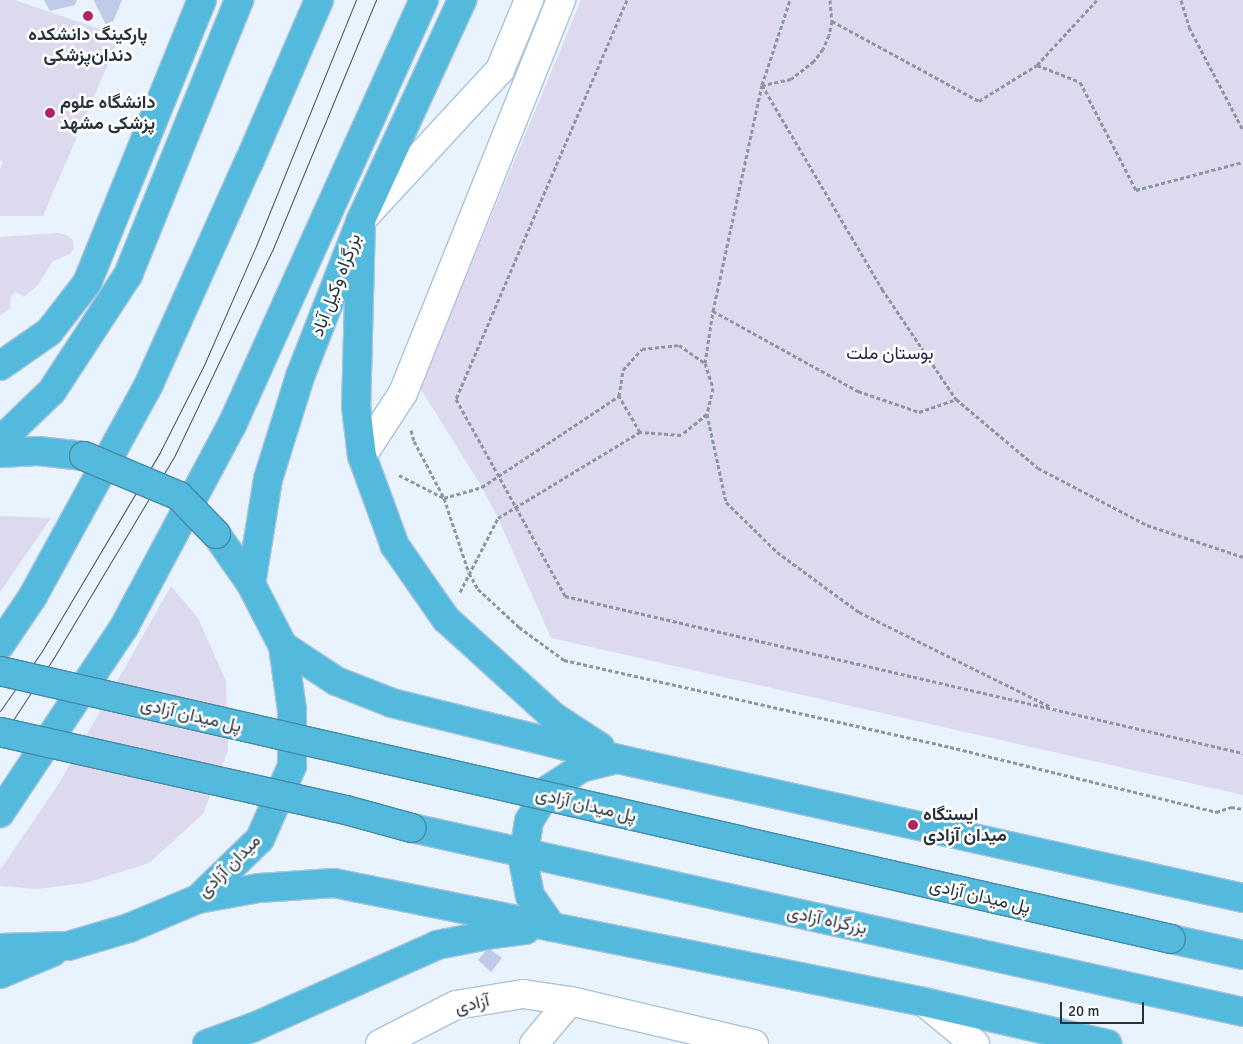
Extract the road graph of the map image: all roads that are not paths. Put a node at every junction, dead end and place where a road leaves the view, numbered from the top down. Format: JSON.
{"nodes":[{"id":1,"x":202,"y":0,"type":"edge"},
{"id":2,"x":239,"y":0,"type":"edge"},
{"id":3,"x":319,"y":0,"type":"edge"},
{"id":4,"x":424,"y":0,"type":"edge"},
{"id":5,"x":462,"y":0,"type":"edge"},
{"id":6,"x":529,"y":0,"type":"edge"},
{"id":7,"x":561,"y":0,"type":"edge"},
{"id":8,"x":362,"y":220,"type":"junction"},
{"id":9,"x":0,"y":366,"type":"edge"},
{"id":10,"x":0,"y":441,"type":"edge"},
{"id":11,"x":0,"y":453,"type":"edge"},
{"id":12,"x":362,"y":456,"type":"junction"},
{"id":13,"x":251,"y":584,"type":"junction"},
{"id":14,"x":0,"y":645,"type":"edge"},
{"id":15,"x":283,"y":646,"type":"junction"},
{"id":16,"x":0,"y":671,"type":"edge"},
{"id":17,"x":0,"y":732,"type":"edge"},
{"id":18,"x":618,"y":759,"type":"junction"},
{"id":19,"x":0,"y":813,"type":"edge"},
{"id":20,"x":1243,"y":898,"type":"edge"},
{"id":21,"x":198,"y":899,"type":"junction"},
{"id":22,"x":552,"y":927,"type":"junction"},
{"id":23,"x":68,"y":946,"type":"junction"},
{"id":24,"x":0,"y":948,"type":"edge"},
{"id":25,"x":1243,"y":954,"type":"edge"},
{"id":26,"x":0,"y":974,"type":"edge"},
{"id":27,"x":570,"y":1001,"type":"junction"},
{"id":28,"x":924,"y":1002,"type":"junction"},
{"id":29,"x":1243,"y":1012,"type":"edge"},
{"id":30,"x":207,"y":1044,"type":"edge"},
{"id":31,"x":380,"y":1044,"type":"edge"},
{"id":32,"x":534,"y":1044,"type":"edge"},
{"id":33,"x":754,"y":1044,"type":"edge"},
{"id":34,"x":975,"y":1044,"type":"edge"},
{"id":35,"x":1107,"y":1044,"type":"edge"}],
"edges":[{"from":1,"to":9,"type":"highway"},
{"from":2,"to":10,"type":"highway"},
{"from":3,"to":14,"type":"highway"},
{"from":4,"to":19,"type":"highway","name":"بزرگراه وکیل آباد"},
{"from":5,"to":8,"type":"highway","name":"بزرگراه وکیل آباد"},
{"from":6,"to":8,"type":"street"},
{"from":7,"to":12,"type":"street"},
{"from":8,"to":12,"type":"highway"},
{"from":8,"to":13,"type":"highway","name":"بزرگراه وکیل آباد"},
{"from":11,"to":13,"type":"highway","name":"میدان آزادی","bridge":true},
{"from":12,"to":18,"type":"highway"},
{"from":13,"to":15,"type":"highway","name":"میدان آزادی"},
{"from":15,"to":18,"type":"highway"},
{"from":15,"to":21,"type":"highway","name":"میدان آزادی"},
{"from":16,"to":25,"type":"highway","name":"پل میدان آزادی","bridge":true},
{"from":17,"to":29,"type":"highway","name":"بزرگراه آزادی","bridge":true},
{"from":18,"to":20,"type":"highway"},
{"from":18,"to":22,"type":"highway"},
{"from":21,"to":22,"type":"highway"},
{"from":21,"to":23,"type":"highway","name":"میدان آزادی"},
{"from":22,"to":28,"type":"highway"},
{"from":22,"to":30,"type":"highway"},
{"from":23,"to":24,"type":"highway","name":"میدان آزادی"},
{"from":23,"to":26,"type":"highway"},
{"from":27,"to":31,"type":"street","name":"آزادی"},
{"from":27,"to":32,"type":"street"},
{"from":27,"to":33,"type":"street","name":"آزادی"},
{"from":28,"to":34,"type":"street"},
{"from":28,"to":35,"type":"highway"}]}
